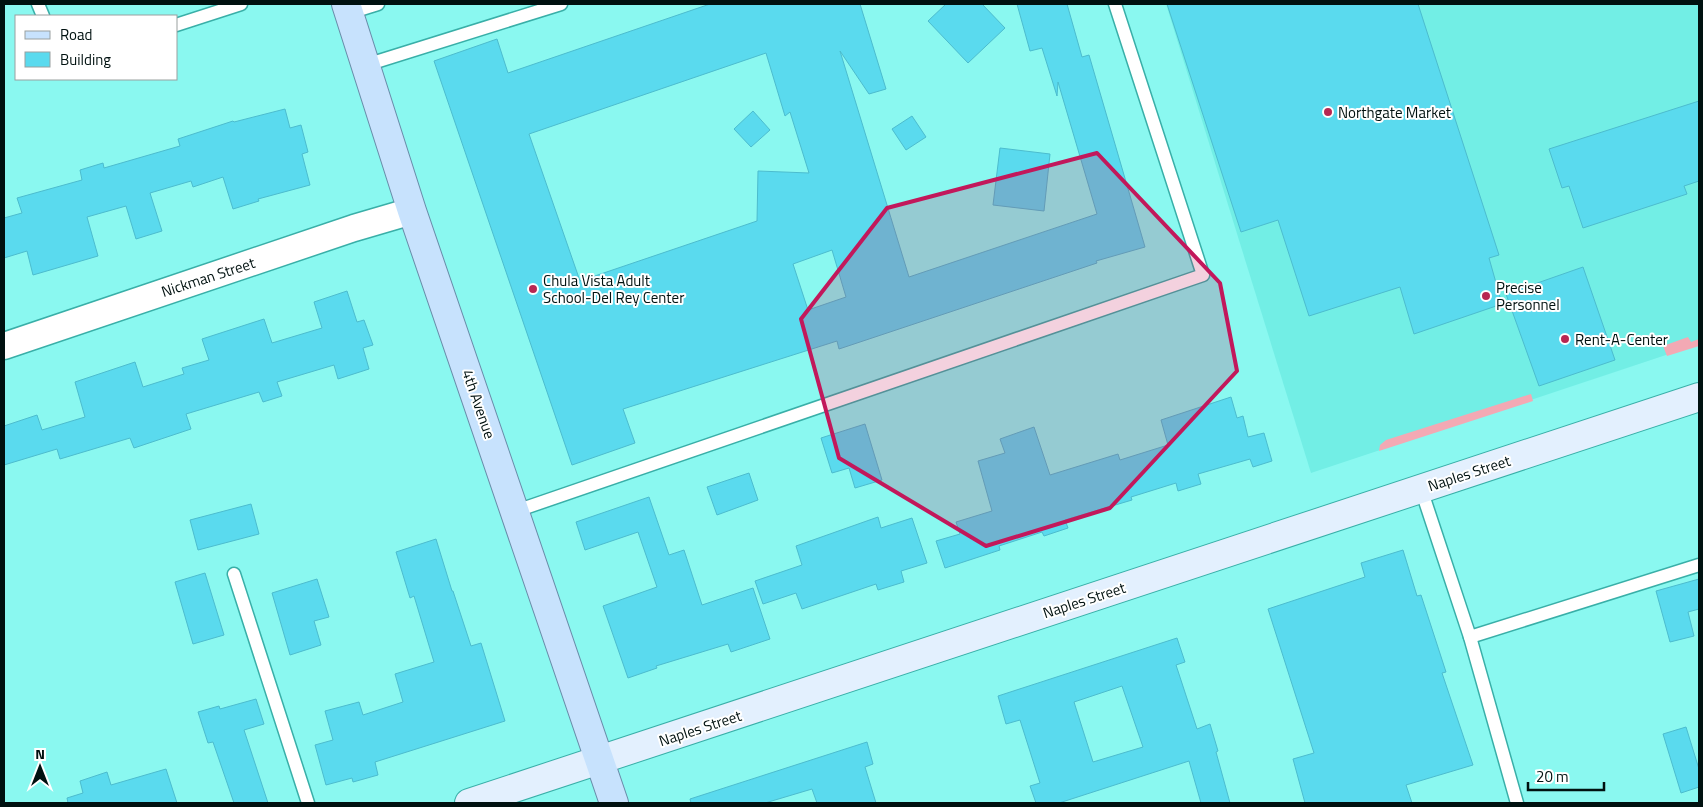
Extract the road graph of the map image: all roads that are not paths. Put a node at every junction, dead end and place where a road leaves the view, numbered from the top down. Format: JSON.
{"nodes":[{"id":1,"x":241,"y":4,"type":"edge"},
{"id":2,"x":378,"y":4,"type":"edge"},
{"id":3,"x":561,"y":4,"type":"edge"},
{"id":4,"x":1115,"y":4,"type":"edge"},
{"id":5,"x":348,"y":9,"type":"edge"},
{"id":6,"x":178,"y":24,"type":"edge"},
{"id":7,"x":366,"y":65,"type":"junction"},
{"id":8,"x":412,"y":211,"type":"junction"},
{"id":9,"x":4,"y":346,"type":"edge"},
{"id":10,"x":1699,"y":397,"type":"edge"},
{"id":11,"x":1421,"y":489,"type":"junction"},
{"id":12,"x":516,"y":512,"type":"junction"},
{"id":13,"x":1699,"y":564,"type":"edge"},
{"id":14,"x":234,"y":574,"type":"dead end"},
{"id":15,"x":1470,"y":637,"type":"junction"},
{"id":16,"x":600,"y":761,"type":"junction"},
{"id":17,"x":308,"y":803,"type":"edge"},
{"id":18,"x":469,"y":803,"type":"edge"},
{"id":19,"x":614,"y":803,"type":"edge"},
{"id":20,"x":1517,"y":803,"type":"edge"}],
"edges":[{"from":1,"to":6,"type":"lane"},
{"from":2,"to":5,"type":"lane"},
{"from":3,"to":7,"type":"lane"},
{"from":4,"to":12,"type":"lane"},
{"from":5,"to":7,"type":"main road","name":"4th Avenue"},
{"from":7,"to":8,"type":"main road","name":"4th Avenue"},
{"from":8,"to":9,"type":"street","name":"Nickman Street"},
{"from":8,"to":12,"type":"main road","name":"4th Avenue"},
{"from":10,"to":11,"type":"street","name":"Naples Street"},
{"from":11,"to":15,"type":"lane"},
{"from":11,"to":16,"type":"street","name":"Naples Street"},
{"from":12,"to":16,"type":"main road","name":"4th Avenue"},
{"from":13,"to":15,"type":"lane"},
{"from":14,"to":17,"type":"lane"},
{"from":15,"to":20,"type":"lane"},
{"from":16,"to":18,"type":"street","name":"Naples Street"},
{"from":16,"to":19,"type":"main road","name":"4th Avenue"}]}
